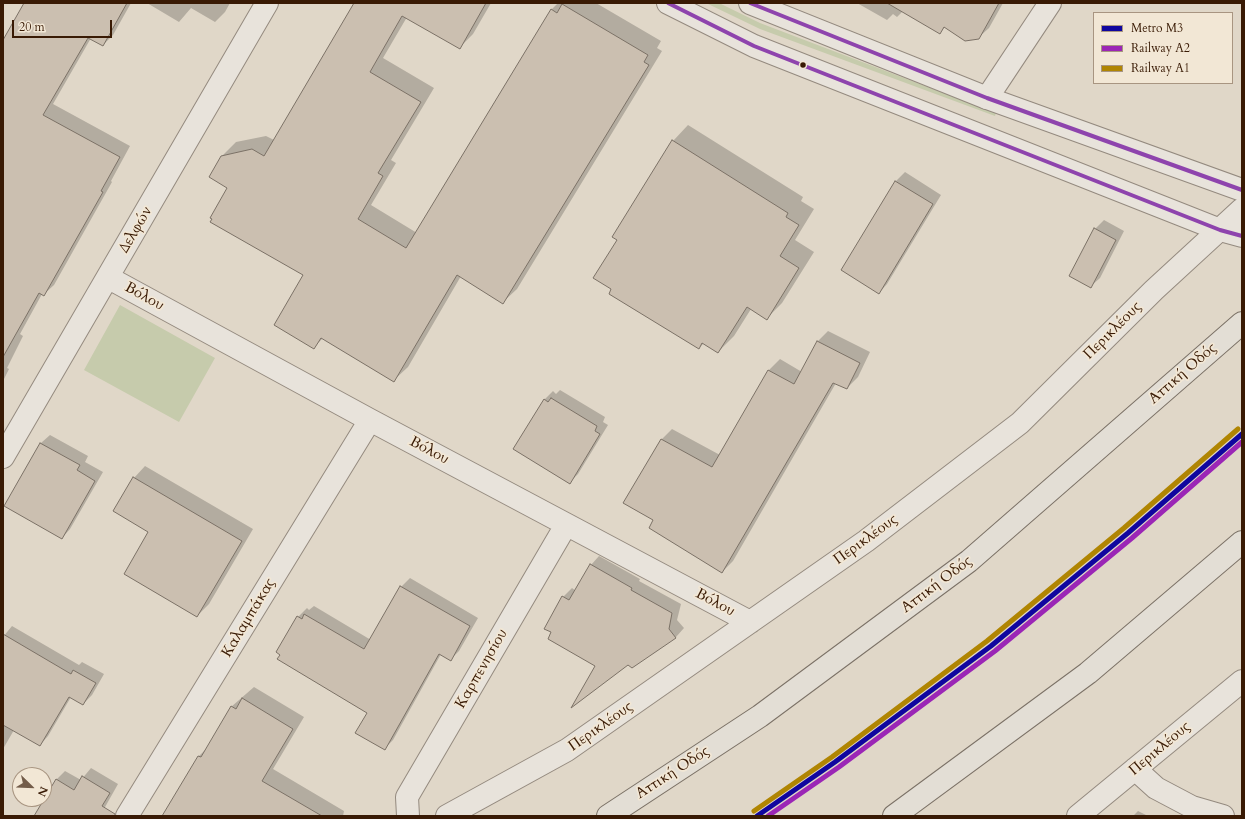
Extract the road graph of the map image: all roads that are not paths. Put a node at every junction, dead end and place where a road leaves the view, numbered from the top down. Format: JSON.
{"nodes":[{"id":1,"x":268,"y":3,"type":"edge"},
{"id":2,"x":668,"y":3,"type":"edge"},
{"id":3,"x":750,"y":3,"type":"edge"},
{"id":4,"x":1050,"y":3,"type":"edge"},
{"id":5,"x":774,"y":8,"type":"edge"},
{"id":6,"x":987,"y":98,"type":"junction"},
{"id":7,"x":1242,"y":190,"type":"edge"},
{"id":8,"x":1242,"y":209,"type":"edge"},
{"id":9,"x":1220,"y":230,"type":"junction"},
{"id":10,"x":1242,"y":236,"type":"edge"},
{"id":11,"x":109,"y":278,"type":"junction"},
{"id":12,"x":1242,"y":323,"type":"edge"},
{"id":13,"x":370,"y":420,"type":"junction"},
{"id":14,"x":3,"y":457,"type":"edge"},
{"id":15,"x":566,"y":525,"type":"junction"},
{"id":16,"x":1242,"y":542,"type":"edge"},
{"id":17,"x":750,"y":622,"type":"junction"},
{"id":18,"x":1242,"y":681,"type":"edge"},
{"id":19,"x":1135,"y":769,"type":"junction"},
{"id":20,"x":127,"y":816,"type":"edge"},
{"id":21,"x":408,"y":816,"type":"edge"},
{"id":22,"x":447,"y":816,"type":"edge"},
{"id":23,"x":608,"y":816,"type":"edge"},
{"id":24,"x":894,"y":816,"type":"edge"},
{"id":25,"x":1078,"y":816,"type":"edge"},
{"id":26,"x":1223,"y":816,"type":"edge"}],
"edges":[{"from":1,"to":11,"type":"street","name":"Δελφών"},
{"from":2,"to":9,"type":"street"},
{"from":3,"to":5,"type":"street"},
{"from":4,"to":6,"type":"street"},
{"from":5,"to":6,"type":"street"},
{"from":6,"to":7,"type":"street"},
{"from":8,"to":9,"type":"street","name":"Περικλέους"},
{"from":9,"to":10,"type":"street"},
{"from":9,"to":17,"type":"street","name":"Περικλέους"},
{"from":11,"to":13,"type":"street","name":"Βόλου"},
{"from":11,"to":14,"type":"street","name":"Δελφών"},
{"from":12,"to":23,"type":"highway","name":"Αττική Οδός"},
{"from":13,"to":15,"type":"street","name":"Βόλου"},
{"from":13,"to":20,"type":"street","name":"Καλαμπάκας"},
{"from":15,"to":17,"type":"street","name":"Βόλου"},
{"from":15,"to":21,"type":"street","name":"Καρπενησίου"},
{"from":16,"to":24,"type":"highway"},
{"from":17,"to":22,"type":"street","name":"Περικλέους"},
{"from":18,"to":19,"type":"street","name":"Περικλέους"},
{"from":19,"to":25,"type":"street","name":"Περικλέους"},
{"from":19,"to":26,"type":"street"}]}
